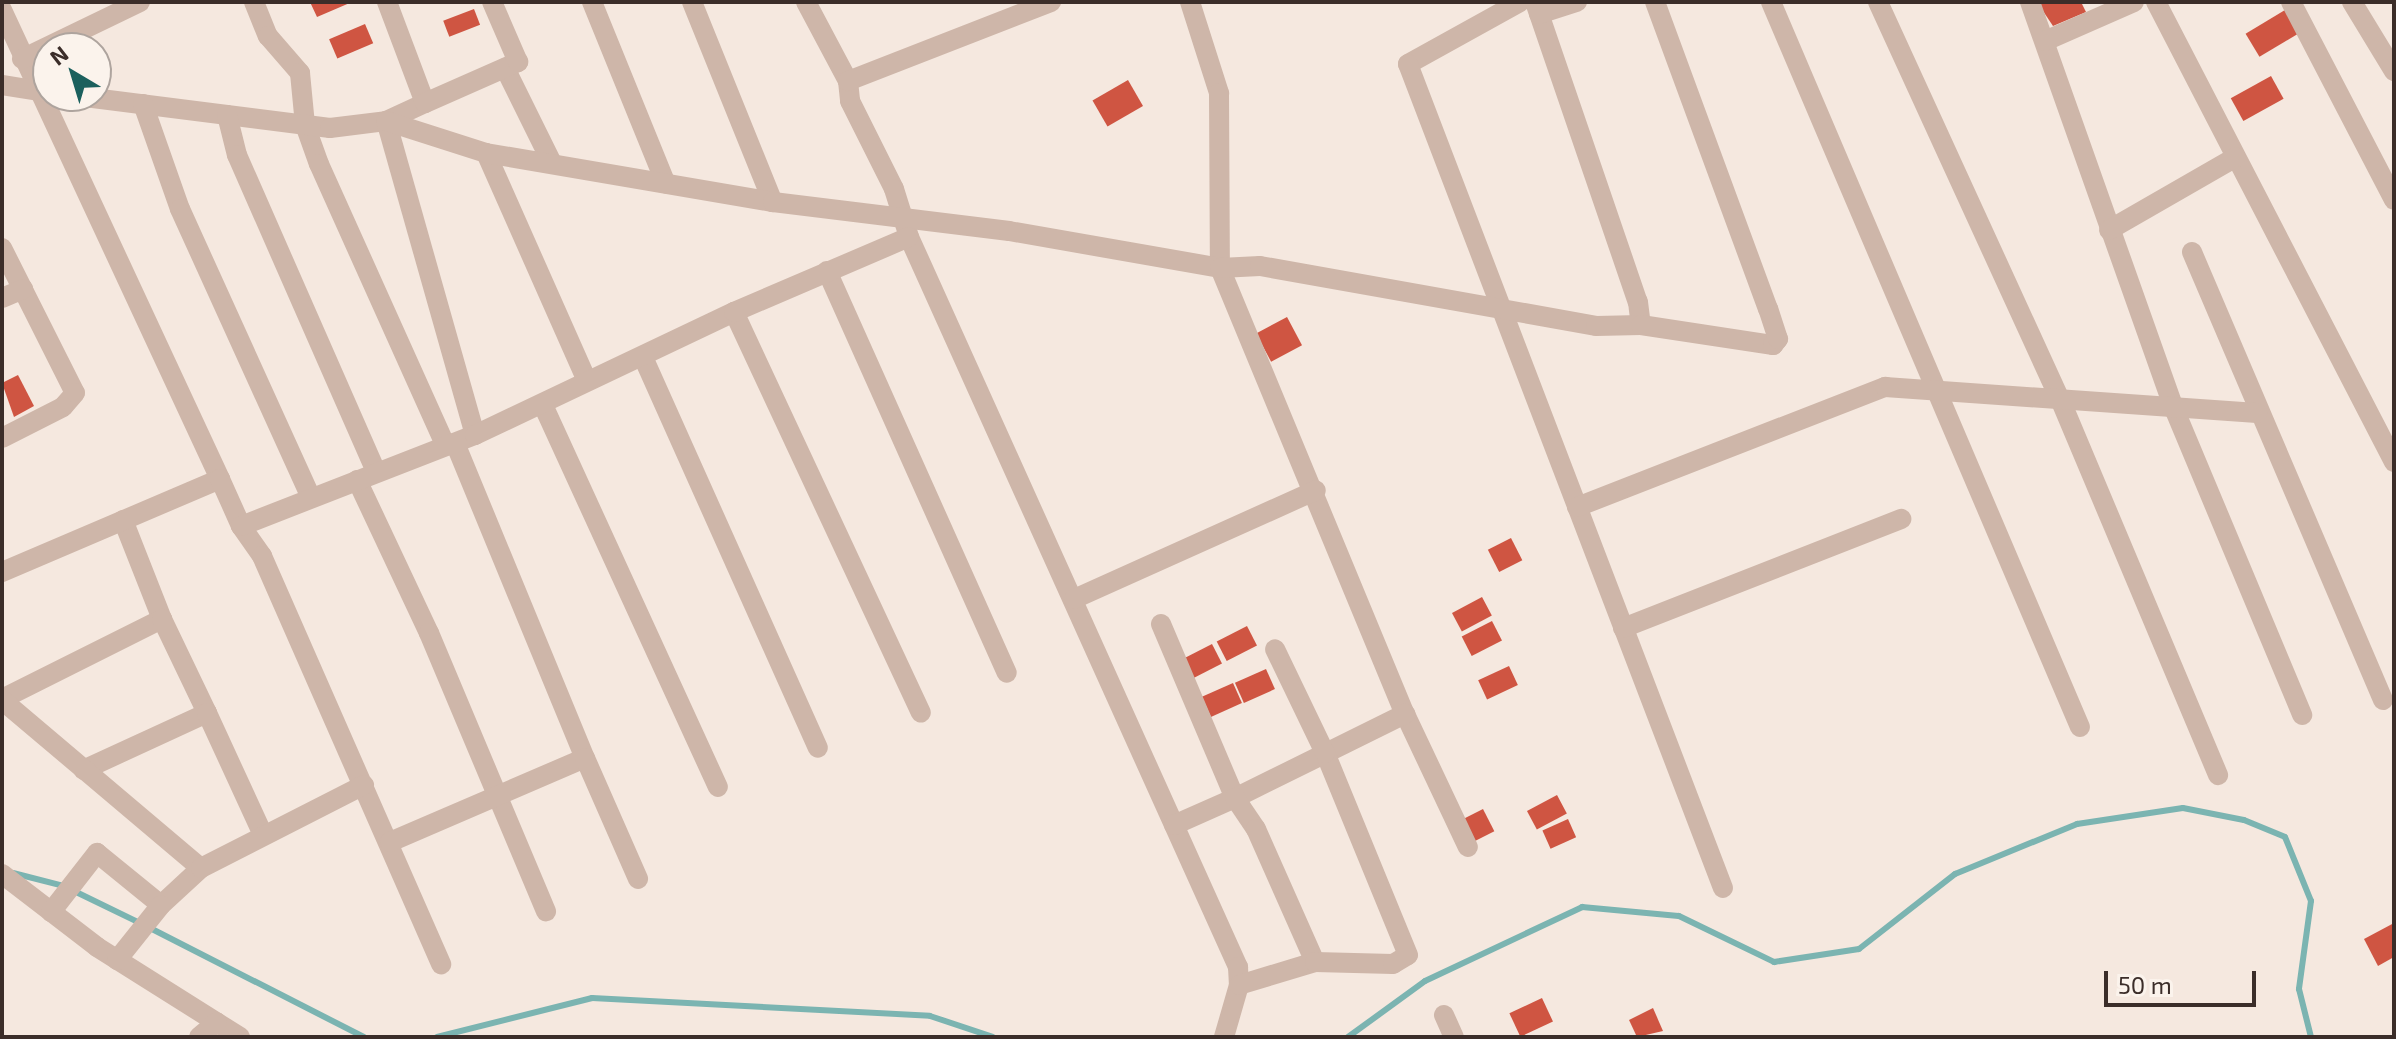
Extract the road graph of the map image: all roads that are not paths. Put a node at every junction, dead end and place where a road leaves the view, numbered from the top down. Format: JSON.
{"nodes":[{"id":1,"x":254,"y":2,"type":"edge"},
{"id":2,"x":387,"y":2,"type":"edge"},
{"id":3,"x":492,"y":2,"type":"edge"},
{"id":4,"x":592,"y":2,"type":"edge"},
{"id":5,"x":692,"y":2,"type":"edge"},
{"id":6,"x":806,"y":2,"type":"edge"},
{"id":7,"x":1051,"y":2,"type":"edge"},
{"id":8,"x":1190,"y":2,"type":"edge"},
{"id":9,"x":1520,"y":2,"type":"edge"},
{"id":10,"x":1577,"y":2,"type":"edge"},
{"id":11,"x":1655,"y":2,"type":"edge"},
{"id":12,"x":1771,"y":2,"type":"edge"},
{"id":13,"x":1878,"y":2,"type":"edge"},
{"id":14,"x":2030,"y":2,"type":"edge"},
{"id":15,"x":2134,"y":2,"type":"edge"},
{"id":16,"x":2156,"y":2,"type":"edge"},
{"id":17,"x":2291,"y":2,"type":"edge"},
{"id":18,"x":2352,"y":2,"type":"edge"},
{"id":19,"x":129,"y":4,"type":"edge"},
{"id":20,"x":1537,"y":8,"type":"edge"},
{"id":21,"x":2,"y":10,"type":"edge"},
{"id":22,"x":2045,"y":41,"type":"junction"},
{"id":23,"x":22,"y":59,"type":"junction"},
{"id":24,"x":505,"y":68,"type":"junction"},
{"id":25,"x":2394,"y":71,"type":"edge"},
{"id":26,"x":32,"y":75,"type":"edge"},
{"id":27,"x":848,"y":81,"type":"junction"},
{"id":28,"x":2,"y":85,"type":"edge"},
{"id":29,"x":32,"y":90,"type":"edge"},
{"id":30,"x":112,"y":100,"type":"edge"},
{"id":31,"x":425,"y":103,"type":"junction"},
{"id":32,"x":143,"y":104,"type":"junction"},
{"id":33,"x":52,"y":112,"type":"edge"},
{"id":34,"x":227,"y":115,"type":"junction"},
{"id":35,"x":386,"y":121,"type":"junction"},
{"id":36,"x":305,"y":125,"type":"junction"},
{"id":37,"x":486,"y":153,"type":"junction"},
{"id":38,"x":2236,"y":157,"type":"junction"},
{"id":39,"x":551,"y":161,"type":"junction"},
{"id":40,"x":666,"y":184,"type":"junction"},
{"id":41,"x":2394,"y":200,"type":"edge"},
{"id":42,"x":773,"y":202,"type":"junction"},
{"id":43,"x":907,"y":228,"type":"junction"},
{"id":44,"x":2109,"y":230,"type":"junction"},
{"id":45,"x":2,"y":248,"type":"edge"},
{"id":46,"x":2192,"y":252,"type":"dead end"},
{"id":47,"x":1220,"y":268,"type":"junction"},
{"id":48,"x":827,"y":271,"type":"junction"},
{"id":49,"x":23,"y":289,"type":"junction"},
{"id":50,"x":2,"y":298,"type":"edge"},
{"id":51,"x":1501,"y":308,"type":"junction"},
{"id":52,"x":734,"y":312,"type":"junction"},
{"id":53,"x":1641,"y":325,"type":"junction"},
{"id":54,"x":643,"y":357,"type":"junction"},
{"id":55,"x":587,"y":381,"type":"junction"},
{"id":56,"x":1933,"y":388,"type":"junction"},
{"id":57,"x":2060,"y":399,"type":"junction"},
{"id":58,"x":543,"y":405,"type":"junction"},
{"id":59,"x":2173,"y":406,"type":"junction"},
{"id":60,"x":2257,"y":413,"type":"junction"},
{"id":61,"x":475,"y":435,"type":"junction"},
{"id":62,"x":2,"y":438,"type":"edge"},
{"id":63,"x":450,"y":444,"type":"junction"},
{"id":64,"x":2394,"y":462,"type":"edge"},
{"id":65,"x":376,"y":472,"type":"junction"},
{"id":66,"x":220,"y":479,"type":"junction"},
{"id":67,"x":357,"y":480,"type":"junction"},
{"id":68,"x":1316,"y":490,"type":"junction"},
{"id":69,"x":311,"y":498,"type":"junction"},
{"id":70,"x":1577,"y":507,"type":"junction"},
{"id":71,"x":1901,"y":519,"type":"dead end"},
{"id":72,"x":123,"y":520,"type":"junction"},
{"id":73,"x":241,"y":526,"type":"junction"},
{"id":74,"x":2,"y":572,"type":"edge"},
{"id":75,"x":1074,"y":599,"type":"junction"},
{"id":76,"x":162,"y":619,"type":"junction"},
{"id":77,"x":1161,"y":624,"type":"dead end"},
{"id":78,"x":1623,"y":628,"type":"junction"},
{"id":79,"x":1275,"y":649,"type":"dead end"},
{"id":80,"x":1007,"y":673,"type":"dead end"},
{"id":81,"x":2,"y":700,"type":"edge"},
{"id":82,"x":2383,"y":700,"type":"dead end"},
{"id":83,"x":207,"y":713,"type":"junction"},
{"id":84,"x":921,"y":713,"type":"dead end"},
{"id":85,"x":1405,"y":714,"type":"junction"},
{"id":86,"x":2302,"y":715,"type":"dead end"},
{"id":87,"x":2080,"y":727,"type":"dead end"},
{"id":88,"x":818,"y":748,"type":"dead end"},
{"id":89,"x":1325,"y":753,"type":"junction"},
{"id":90,"x":585,"y":758,"type":"junction"},
{"id":91,"x":83,"y":770,"type":"junction"},
{"id":92,"x":2218,"y":775,"type":"dead end"},
{"id":93,"x":364,"y":785,"type":"junction"},
{"id":94,"x":718,"y":787,"type":"dead end"},
{"id":95,"x":499,"y":796,"type":"junction"},
{"id":96,"x":1235,"y":798,"type":"junction"},
{"id":97,"x":1174,"y":825,"type":"junction"},
{"id":98,"x":263,"y":835,"type":"junction"},
{"id":99,"x":390,"y":842,"type":"junction"},
{"id":100,"x":1468,"y":847,"type":"dead end"},
{"id":101,"x":201,"y":868,"type":"junction"},
{"id":102,"x":9,"y":879,"type":"edge"},
{"id":103,"x":638,"y":879,"type":"dead end"},
{"id":104,"x":1723,"y":888,"type":"dead end"},
{"id":105,"x":56,"y":906,"type":"junction"},
{"id":106,"x":157,"y":910,"type":"junction"},
{"id":107,"x":546,"y":911,"type":"dead end"},
{"id":108,"x":117,"y":960,"type":"junction"},
{"id":109,"x":1315,"y":962,"type":"junction"},
{"id":110,"x":441,"y":964,"type":"dead end"},
{"id":111,"x":1239,"y":985,"type":"junction"},
{"id":112,"x":1444,"y":1015,"type":"dead end"},
{"id":113,"x":217,"y":1022,"type":"junction"},
{"id":114,"x":199,"y":1037,"type":"edge"},
{"id":115,"x":240,"y":1037,"type":"edge"},
{"id":116,"x":1224,"y":1037,"type":"edge"},
{"id":117,"x":1454,"y":1037,"type":"edge"}],
"edges":[{"from":1,"to":36,"type":"street"},
{"from":2,"to":31,"type":"street"},
{"from":3,"to":24,"type":"street"},
{"from":4,"to":40,"type":"street"},
{"from":5,"to":42,"type":"street"},
{"from":6,"to":27,"type":"street"},
{"from":7,"to":27,"type":"street"},
{"from":8,"to":47,"type":"street"},
{"from":9,"to":51,"type":"street"},
{"from":10,"to":20,"type":"street"},
{"from":11,"to":53,"type":"street"},
{"from":12,"to":56,"type":"street"},
{"from":13,"to":57,"type":"street"},
{"from":14,"to":22,"type":"street"},
{"from":15,"to":22,"type":"street"},
{"from":16,"to":38,"type":"street"},
{"from":17,"to":41,"type":"street"},
{"from":18,"to":25,"type":"street"},
{"from":19,"to":23,"type":"street"},
{"from":20,"to":53,"type":"street"},
{"from":21,"to":23,"type":"street"},
{"from":22,"to":44,"type":"street"},
{"from":23,"to":26,"type":"street"},
{"from":24,"to":31,"type":"street"},
{"from":24,"to":39,"type":"street"},
{"from":27,"to":43,"type":"street"},
{"from":28,"to":29,"type":"street"},
{"from":30,"to":32,"type":"street"},
{"from":31,"to":35,"type":"street"},
{"from":32,"to":34,"type":"street"},
{"from":32,"to":69,"type":"street"},
{"from":33,"to":66,"type":"street"},
{"from":34,"to":36,"type":"street"},
{"from":34,"to":65,"type":"street"},
{"from":35,"to":36,"type":"street"},
{"from":35,"to":37,"type":"street"},
{"from":35,"to":61,"type":"street"},
{"from":36,"to":63,"type":"street"},
{"from":37,"to":39,"type":"street"},
{"from":37,"to":55,"type":"street"},
{"from":38,"to":44,"type":"street"},
{"from":38,"to":64,"type":"street"},
{"from":39,"to":40,"type":"street"},
{"from":40,"to":42,"type":"street"},
{"from":42,"to":43,"type":"street"},
{"from":43,"to":47,"type":"street"},
{"from":43,"to":48,"type":"street"},
{"from":43,"to":75,"type":"street"},
{"from":44,"to":59,"type":"street"},
{"from":45,"to":49,"type":"street"},
{"from":46,"to":60,"type":"street"},
{"from":47,"to":51,"type":"street"},
{"from":47,"to":68,"type":"street"},
{"from":48,"to":52,"type":"street"},
{"from":48,"to":80,"type":"street"},
{"from":49,"to":50,"type":"street"},
{"from":49,"to":62,"type":"street"},
{"from":51,"to":53,"type":"street"},
{"from":51,"to":70,"type":"street"},
{"from":52,"to":54,"type":"street"},
{"from":52,"to":84,"type":"street"},
{"from":54,"to":55,"type":"street"},
{"from":54,"to":88,"type":"street"},
{"from":55,"to":58,"type":"street"},
{"from":56,"to":57,"type":"street"},
{"from":56,"to":70,"type":"street"},
{"from":56,"to":87,"type":"street"},
{"from":57,"to":59,"type":"street"},
{"from":57,"to":92,"type":"street"},
{"from":58,"to":61,"type":"street"},
{"from":58,"to":94,"type":"street"},
{"from":59,"to":60,"type":"street"},
{"from":59,"to":86,"type":"street"},
{"from":60,"to":82,"type":"street"},
{"from":61,"to":63,"type":"street"},
{"from":63,"to":65,"type":"street"},
{"from":63,"to":90,"type":"street"},
{"from":65,"to":67,"type":"street"},
{"from":66,"to":72,"type":"street"},
{"from":66,"to":73,"type":"street"},
{"from":67,"to":69,"type":"street"},
{"from":67,"to":95,"type":"street"},
{"from":68,"to":75,"type":"street"},
{"from":68,"to":85,"type":"street"},
{"from":69,"to":73,"type":"street"},
{"from":70,"to":78,"type":"street"},
{"from":71,"to":78,"type":"street"},
{"from":72,"to":74,"type":"street"},
{"from":72,"to":76,"type":"street"},
{"from":73,"to":93,"type":"street"},
{"from":75,"to":97,"type":"street"},
{"from":76,"to":81,"type":"street"},
{"from":76,"to":83,"type":"street"},
{"from":77,"to":96,"type":"street"},
{"from":78,"to":104,"type":"street"},
{"from":79,"to":89,"type":"street"},
{"from":81,"to":91,"type":"street"},
{"from":83,"to":91,"type":"street"},
{"from":83,"to":98,"type":"street"},
{"from":85,"to":89,"type":"street"},
{"from":85,"to":100,"type":"street"},
{"from":89,"to":96,"type":"street"},
{"from":89,"to":109,"type":"street"},
{"from":90,"to":95,"type":"street"},
{"from":90,"to":103,"type":"street"},
{"from":91,"to":101,"type":"street"},
{"from":93,"to":98,"type":"street"},
{"from":93,"to":99,"type":"street"},
{"from":95,"to":99,"type":"street"},
{"from":95,"to":107,"type":"street"},
{"from":96,"to":97,"type":"street"},
{"from":96,"to":109,"type":"street"},
{"from":97,"to":111,"type":"street"},
{"from":98,"to":101,"type":"street"},
{"from":99,"to":110,"type":"street"},
{"from":101,"to":106,"type":"street"},
{"from":102,"to":105,"type":"street"},
{"from":105,"to":106,"type":"street"},
{"from":105,"to":108,"type":"street"},
{"from":106,"to":108,"type":"street"},
{"from":108,"to":113,"type":"street"},
{"from":109,"to":111,"type":"street"},
{"from":111,"to":116,"type":"street"},
{"from":112,"to":117,"type":"street"},
{"from":113,"to":114,"type":"street"},
{"from":113,"to":115,"type":"street"}]}
